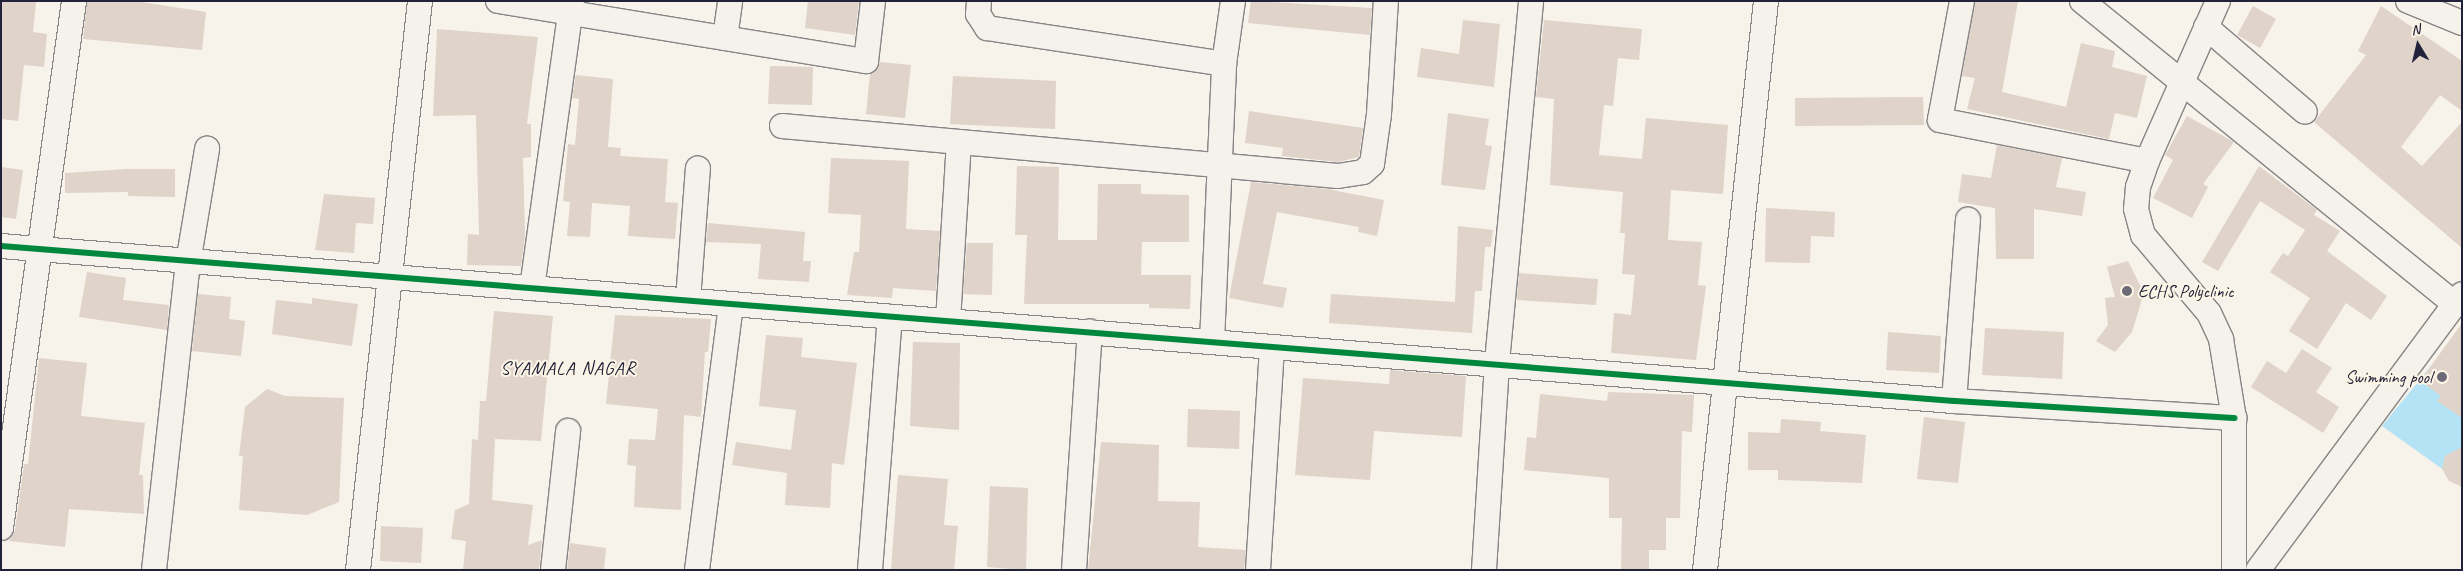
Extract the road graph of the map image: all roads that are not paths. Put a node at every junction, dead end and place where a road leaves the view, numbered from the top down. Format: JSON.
{"nodes":[{"id":1,"x":74,"y":1,"type":"edge"},
{"id":2,"x":420,"y":1,"type":"edge"},
{"id":3,"x":498,"y":1,"type":"edge"},
{"id":4,"x":730,"y":1,"type":"edge"},
{"id":5,"x":873,"y":1,"type":"edge"},
{"id":6,"x":979,"y":1,"type":"edge"},
{"id":7,"x":1233,"y":1,"type":"edge"},
{"id":8,"x":1386,"y":1,"type":"edge"},
{"id":9,"x":1531,"y":1,"type":"edge"},
{"id":10,"x":1766,"y":1,"type":"edge"},
{"id":11,"x":1962,"y":1,"type":"edge"},
{"id":12,"x":2082,"y":1,"type":"edge"},
{"id":13,"x":2218,"y":1,"type":"edge"},
{"id":14,"x":2408,"y":1,"type":"edge"},
{"id":15,"x":571,"y":7,"type":"edge"},
{"id":16,"x":2462,"y":24,"type":"edge"},
{"id":17,"x":2206,"y":27,"type":"junction"},
{"id":18,"x":725,"y":38,"type":"junction"},
{"id":19,"x":1224,"y":64,"type":"junction"},
{"id":20,"x":2182,"y":82,"type":"junction"},
{"id":21,"x":2305,"y":112,"type":"dead end"},
{"id":22,"x":782,"y":126,"type":"dead end"},
{"id":23,"x":959,"y":142,"type":"junction"},
{"id":24,"x":207,"y":149,"type":"dead end"},
{"id":25,"x":2147,"y":161,"type":"junction"},
{"id":26,"x":1219,"y":166,"type":"junction"},
{"id":27,"x":698,"y":168,"type":"dead end"},
{"id":28,"x":1968,"y":220,"type":"dead end"},
{"id":29,"x":1,"y":246,"type":"edge"},
{"id":30,"x":40,"y":248,"type":"junction"},
{"id":31,"x":188,"y":263,"type":"junction"},
{"id":32,"x":389,"y":277,"type":"junction"},
{"id":33,"x":532,"y":288,"type":"junction"},
{"id":34,"x":2458,"y":298,"type":"edge"},
{"id":35,"x":688,"y":300,"type":"junction"},
{"id":36,"x":731,"y":304,"type":"junction"},
{"id":37,"x":890,"y":317,"type":"junction"},
{"id":38,"x":948,"y":321,"type":"junction"},
{"id":39,"x":1090,"y":332,"type":"junction"},
{"id":40,"x":1212,"y":342,"type":"junction"},
{"id":41,"x":1272,"y":348,"type":"junction"},
{"id":42,"x":1496,"y":362,"type":"junction"},
{"id":43,"x":1725,"y":382,"type":"junction"},
{"id":44,"x":1954,"y":401,"type":"junction"},
{"id":45,"x":2234,"y":418,"type":"junction"},
{"id":46,"x":568,"y":431,"type":"dead end"},
{"id":47,"x":1,"y":528,"type":"edge"},
{"id":48,"x":154,"y":570,"type":"edge"},
{"id":49,"x":358,"y":570,"type":"edge"},
{"id":50,"x":553,"y":570,"type":"edge"},
{"id":51,"x":696,"y":570,"type":"edge"},
{"id":52,"x":870,"y":570,"type":"edge"},
{"id":53,"x":1074,"y":570,"type":"edge"},
{"id":54,"x":1258,"y":570,"type":"edge"},
{"id":55,"x":1484,"y":570,"type":"edge"},
{"id":56,"x":1705,"y":570,"type":"edge"},
{"id":57,"x":2234,"y":570,"type":"edge"},
{"id":58,"x":2258,"y":570,"type":"edge"}],
"edges":[{"from":1,"to":30,"type":"street"},
{"from":2,"to":32,"type":"street"},
{"from":3,"to":15,"type":"street"},
{"from":4,"to":18,"type":"street"},
{"from":5,"to":18,"type":"street"},
{"from":6,"to":19,"type":"street"},
{"from":7,"to":19,"type":"street"},
{"from":8,"to":26,"type":"street"},
{"from":9,"to":42,"type":"street"},
{"from":10,"to":43,"type":"street"},
{"from":11,"to":25,"type":"street"},
{"from":12,"to":20,"type":"street"},
{"from":13,"to":17,"type":"street"},
{"from":14,"to":16,"type":"street"},
{"from":15,"to":18,"type":"street"},
{"from":15,"to":33,"type":"street"},
{"from":17,"to":20,"type":"street"},
{"from":17,"to":21,"type":"street"},
{"from":19,"to":26,"type":"street"},
{"from":20,"to":25,"type":"street"},
{"from":20,"to":34,"type":"street"},
{"from":22,"to":23,"type":"street"},
{"from":23,"to":26,"type":"street"},
{"from":23,"to":38,"type":"street"},
{"from":24,"to":31,"type":"street"},
{"from":25,"to":45,"type":"street"},
{"from":26,"to":40,"type":"street"},
{"from":27,"to":35,"type":"street"},
{"from":28,"to":44,"type":"street"},
{"from":29,"to":30,"type":"street"},
{"from":30,"to":31,"type":"street"},
{"from":30,"to":47,"type":"street"},
{"from":31,"to":32,"type":"street"},
{"from":31,"to":48,"type":"street"},
{"from":32,"to":33,"type":"street"},
{"from":32,"to":49,"type":"street"},
{"from":33,"to":35,"type":"street"},
{"from":34,"to":58,"type":"street"},
{"from":35,"to":36,"type":"street"},
{"from":36,"to":37,"type":"street"},
{"from":36,"to":51,"type":"street"},
{"from":37,"to":38,"type":"street"},
{"from":37,"to":52,"type":"street"},
{"from":38,"to":39,"type":"street"},
{"from":39,"to":40,"type":"street"},
{"from":39,"to":53,"type":"street"},
{"from":40,"to":41,"type":"street"},
{"from":41,"to":42,"type":"street"},
{"from":41,"to":54,"type":"street"},
{"from":42,"to":43,"type":"street"},
{"from":42,"to":55,"type":"street"},
{"from":43,"to":44,"type":"street"},
{"from":43,"to":56,"type":"street"},
{"from":44,"to":45,"type":"street"},
{"from":45,"to":57,"type":"street"},
{"from":46,"to":50,"type":"street"}]}
